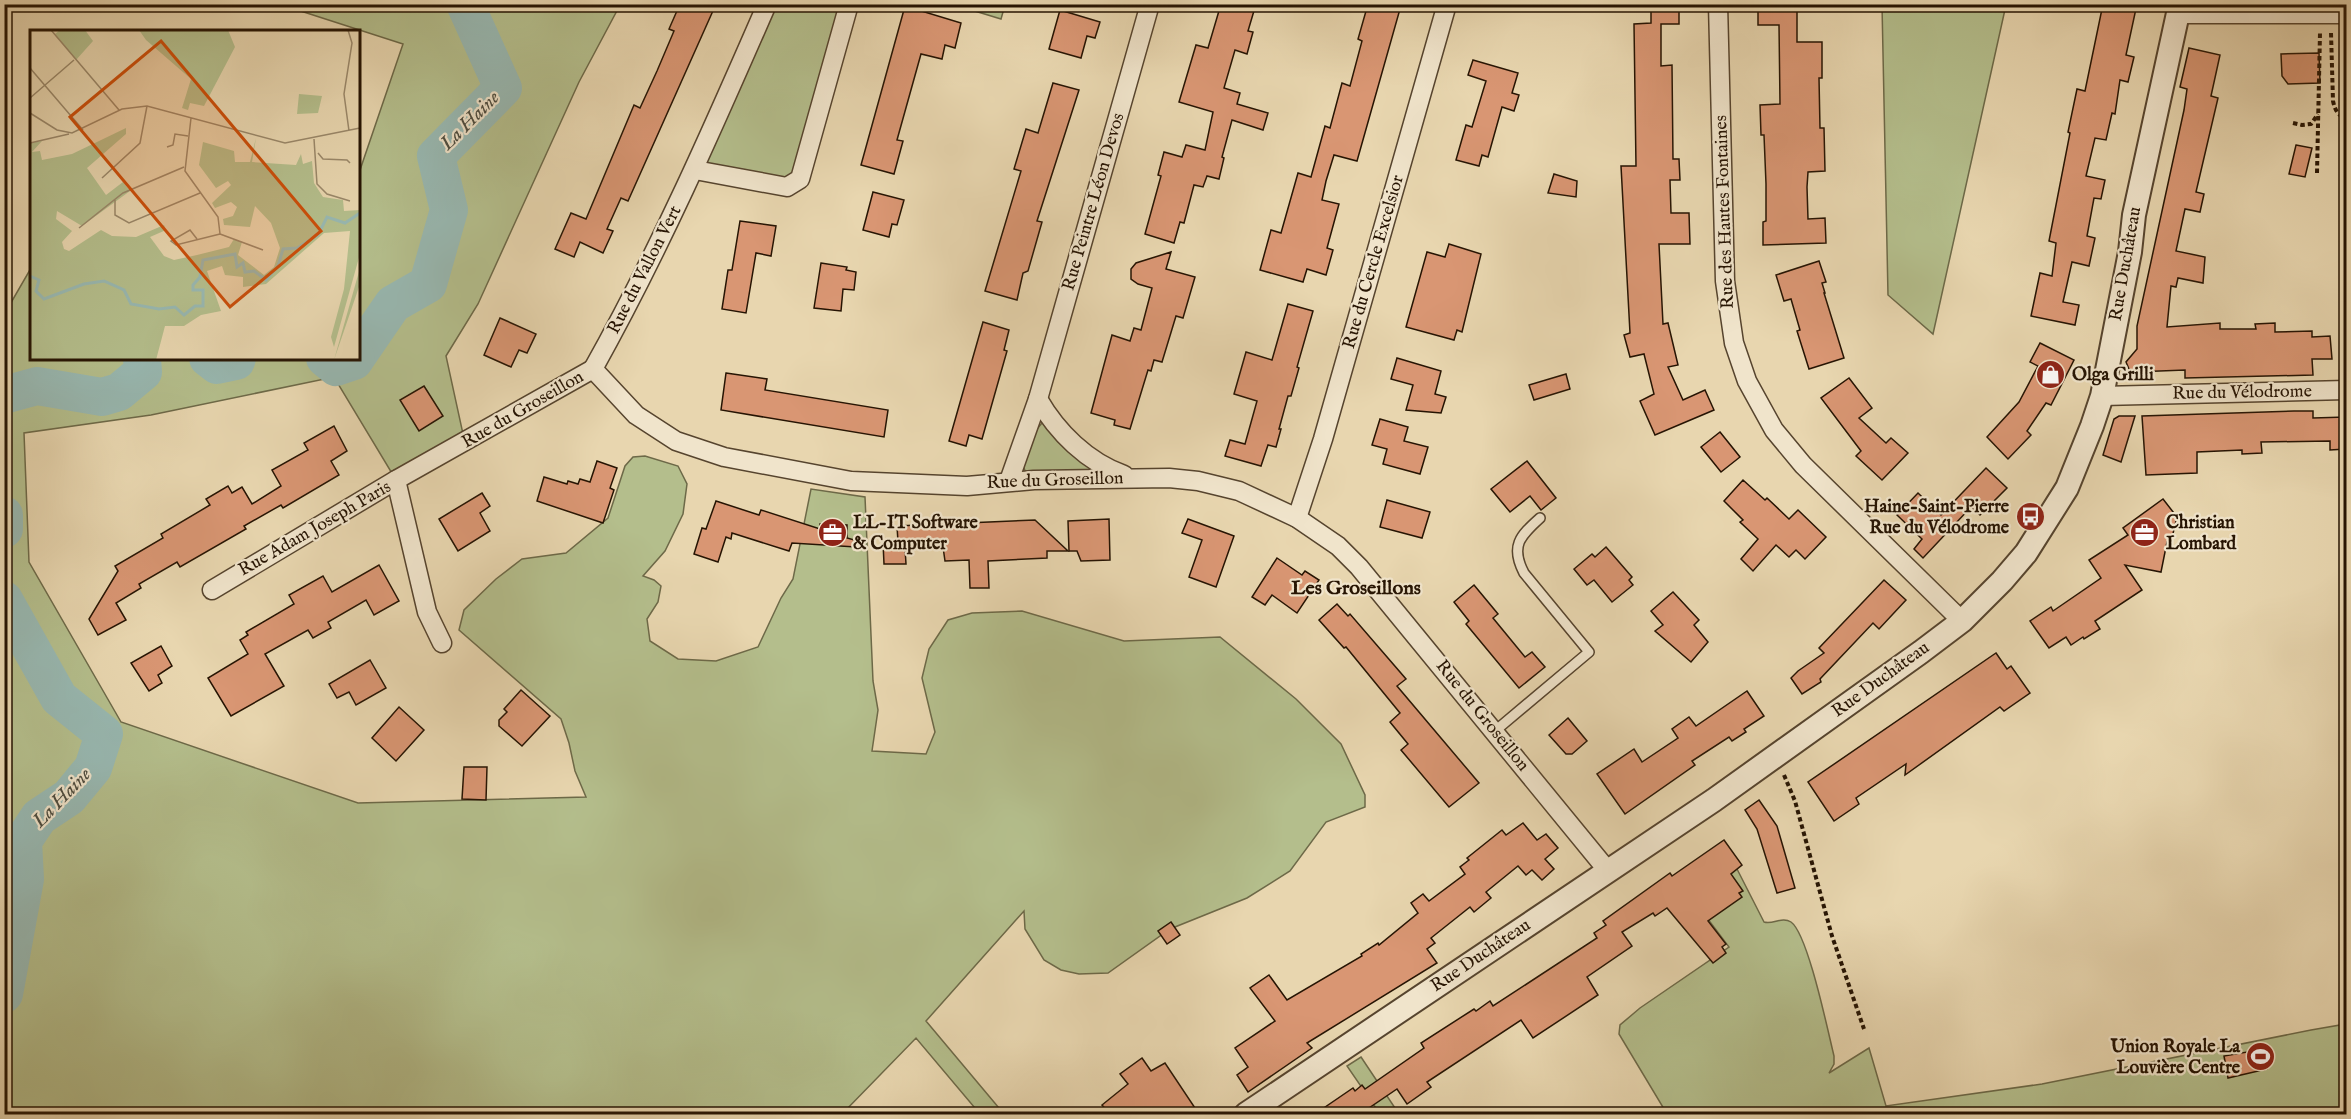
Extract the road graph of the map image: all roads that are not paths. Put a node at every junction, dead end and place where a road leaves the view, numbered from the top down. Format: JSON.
{"nodes":[{"id":1,"x":767,"y":4,"type":"edge"},
{"id":2,"x":849,"y":4,"type":"edge"},
{"id":3,"x":1150,"y":4,"type":"edge"},
{"id":4,"x":1447,"y":4,"type":"edge"},
{"id":5,"x":1718,"y":4,"type":"edge"},
{"id":6,"x":2179,"y":10,"type":"edge"},
{"id":7,"x":2331,"y":15,"type":"edge"},
{"id":8,"x":695,"y":170,"type":"junction"},
{"id":9,"x":593,"y":369,"type":"junction"},
{"id":10,"x":2346,"y":390,"type":"edge"},
{"id":11,"x":2102,"y":396,"type":"junction"},
{"id":12,"x":1038,"y":399,"type":"junction"},
{"id":13,"x":1131,"y":478,"type":"junction"},
{"id":14,"x":396,"y":480,"type":"junction"},
{"id":15,"x":1009,"y":480,"type":"junction"},
{"id":16,"x":1297,"y":518,"type":"junction"},
{"id":17,"x":1540,"y":518,"type":"dead end"},
{"id":18,"x":212,"y":590,"type":"dead end"},
{"id":19,"x":1962,"y":621,"type":"junction"},
{"id":20,"x":442,"y":643,"type":"dead end"},
{"id":21,"x":1495,"y":731,"type":"junction"},
{"id":22,"x":1608,"y":871,"type":"junction"},
{"id":23,"x":1246,"y":1114,"type":"edge"}],
"edges":[{"from":1,"to":8,"type":"street","name":"Rue du Vallon Vert"},
{"from":2,"to":8,"type":"street"},
{"from":3,"to":12,"type":"street","name":"Rue Peintre Léon Devos"},
{"from":4,"to":16,"type":"street","name":"Rue du Cercle Excelsior"},
{"from":5,"to":19,"type":"street","name":"Rue des Hautes Fontaines"},
{"from":6,"to":7,"type":"street"},
{"from":6,"to":11,"type":"street","name":"Rue Duchâteau"},
{"from":8,"to":9,"type":"street","name":"Rue du Vallon Vert"},
{"from":9,"to":14,"type":"street","name":"Rue du Groseillon"},
{"from":9,"to":15,"type":"street","name":"Rue du Groseillon"},
{"from":10,"to":11,"type":"street","name":"Rue du Vélodrome"},
{"from":11,"to":19,"type":"street","name":"Rue Duchâteau"},
{"from":12,"to":13,"type":"street"},
{"from":12,"to":15,"type":"street","name":"Rue Peintre Léon Devos"},
{"from":13,"to":15,"type":"street","name":"Rue du Groseillon"},
{"from":13,"to":16,"type":"street","name":"Rue du Groseillon"},
{"from":14,"to":18,"type":"street","name":"Rue Adam Joseph Paris"},
{"from":14,"to":20,"type":"street","name":"Rue Adam Joseph Paris"},
{"from":16,"to":21,"type":"street","name":"Rue du Groseillon"},
{"from":17,"to":21,"type":"lane"},
{"from":19,"to":22,"type":"street","name":"Rue Duchâteau"},
{"from":21,"to":22,"type":"street","name":"Rue du Groseillon"},
{"from":22,"to":23,"type":"street","name":"Rue Duchâteau"}]}
